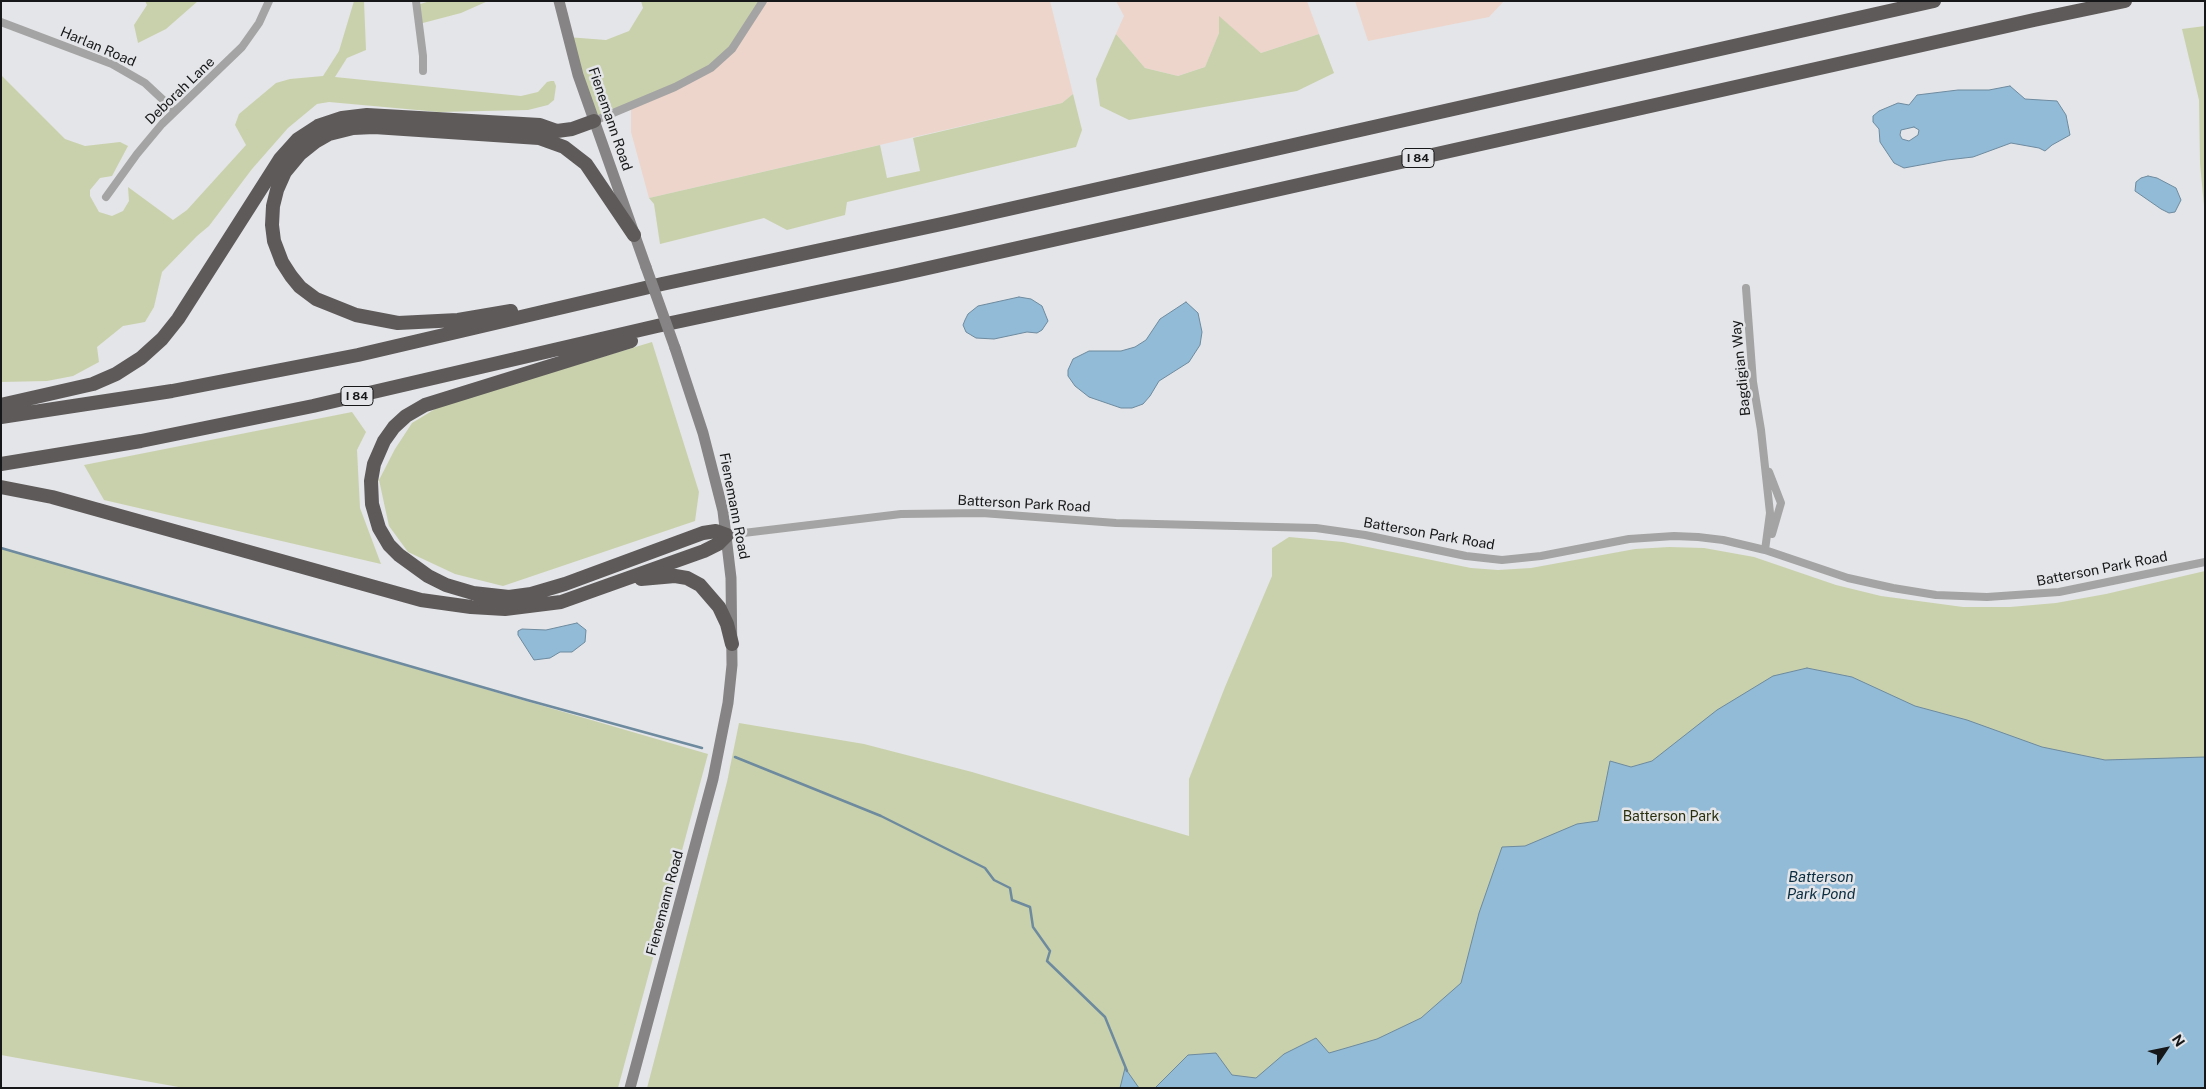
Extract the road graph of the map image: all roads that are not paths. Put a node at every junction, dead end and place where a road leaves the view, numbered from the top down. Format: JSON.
{"nodes":[{"id":1,"x":269,"y":1,"type":"edge"},
{"id":2,"x":416,"y":1,"type":"edge"},
{"id":3,"x":559,"y":1,"type":"edge"},
{"id":4,"x":763,"y":1,"type":"edge"},
{"id":5,"x":1934,"y":1,"type":"edge"},
{"id":6,"x":2125,"y":1,"type":"edge"},
{"id":7,"x":1,"y":22,"type":"edge"},
{"id":8,"x":423,"y":71,"type":"dead end"},
{"id":9,"x":175,"y":111,"type":"junction"},
{"id":10,"x":594,"y":121,"type":"junction"},
{"id":11,"x":557,"y":131,"type":"junction"},
{"id":12,"x":539,"y":138,"type":"junction"},
{"id":13,"x":106,"y":197,"type":"dead end"},
{"id":14,"x":634,"y":236,"type":"junction"},
{"id":15,"x":1746,"y":288,"type":"dead end"},
{"id":16,"x":550,"y":310,"type":"junction"},
{"id":17,"x":711,"y":314,"type":"junction"},
{"id":18,"x":1,"y":405,"type":"edge"},
{"id":19,"x":1,"y":417,"type":"edge"},
{"id":20,"x":1762,"y":445,"type":"junction"},
{"id":21,"x":1,"y":464,"type":"edge"},
{"id":22,"x":1,"y":487,"type":"edge"},
{"id":23,"x":727,"y":535,"type":"junction"},
{"id":24,"x":1765,"y":550,"type":"junction"},
{"id":25,"x":2205,"y":562,"type":"edge"},
{"id":26,"x":628,"y":579,"type":"junction"},
{"id":27,"x":732,"y":644,"type":"junction"},
{"id":28,"x":630,"y":1088,"type":"edge"}],
"edges":[{"from":1,"to":9,"type":"street","name":"Deborah Lane"},
{"from":2,"to":8,"type":"street"},
{"from":3,"to":10,"type":"main road","name":"Fienemann Road"},
{"from":4,"to":10,"type":"street"},
{"from":5,"to":16,"type":"highway"},
{"from":6,"to":17,"type":"highway","number":"I 84"},
{"from":7,"to":9,"type":"street","name":"Harlan Road"},
{"from":9,"to":13,"type":"street","name":"Deborah Lane"},
{"from":10,"to":11,"type":"highway"},
{"from":10,"to":14,"type":"main road","name":"Fienemann Road"},
{"from":11,"to":12,"type":"highway"},
{"from":11,"to":18,"type":"highway"},
{"from":12,"to":14,"type":"highway"},
{"from":12,"to":16,"type":"highway"},
{"from":14,"to":23,"type":"main road","name":"Fienemann Road","bridge":true},
{"from":15,"to":20,"type":"street","name":"Bagdigian Way"},
{"from":16,"to":19,"type":"highway"},
{"from":17,"to":21,"type":"highway","number":"I 84"},
{"from":17,"to":23,"type":"highway"},
{"from":20,"to":24,"type":"street","name":"Bagdigian Way"},
{"from":20,"to":24,"type":"street","name":"Bagdigian Way"},
{"from":22,"to":26,"type":"highway"},
{"from":23,"to":24,"type":"street","name":"Batterson Park Road"},
{"from":23,"to":26,"type":"highway"},
{"from":23,"to":27,"type":"main road","name":"Fienemann Road"},
{"from":24,"to":25,"type":"street","name":"Batterson Park Road"},
{"from":26,"to":27,"type":"highway"},
{"from":27,"to":28,"type":"main road","name":"Fienemann Road"}]}
